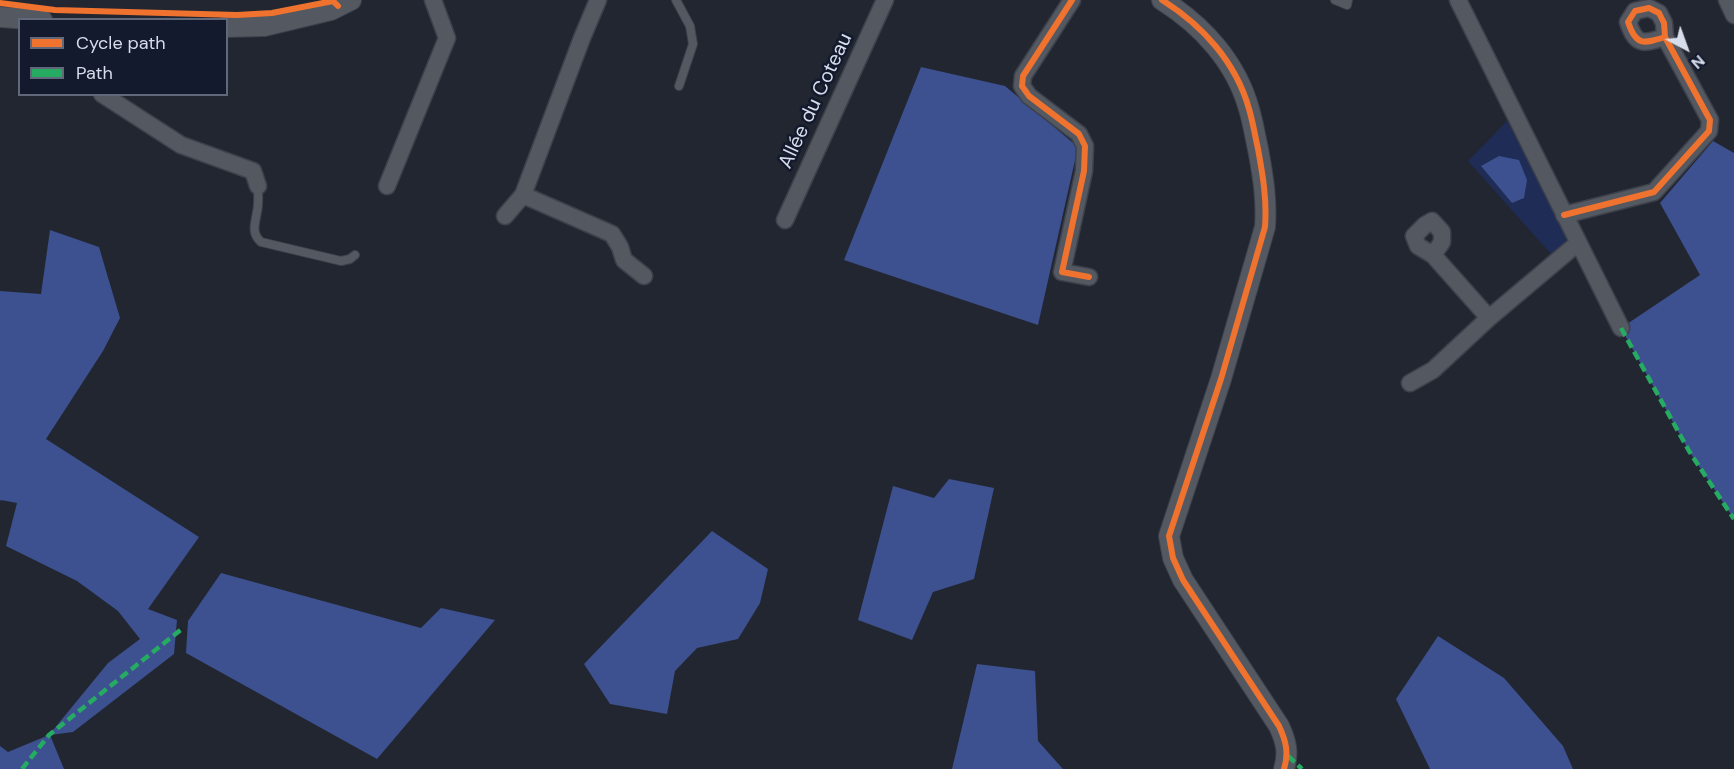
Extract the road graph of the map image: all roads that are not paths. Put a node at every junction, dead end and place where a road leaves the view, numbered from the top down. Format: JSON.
{"nodes":[{"id":1,"x":351,"y":0,"type":"edge"},
{"id":2,"x":434,"y":0,"type":"edge"},
{"id":3,"x":598,"y":0,"type":"edge"},
{"id":4,"x":676,"y":0,"type":"edge"},
{"id":5,"x":885,"y":0,"type":"edge"},
{"id":6,"x":1072,"y":0,"type":"edge"},
{"id":7,"x":1162,"y":0,"type":"edge"},
{"id":8,"x":1335,"y":0,"type":"edge"},
{"id":9,"x":1348,"y":0,"type":"edge"},
{"id":10,"x":1458,"y":0,"type":"edge"},
{"id":11,"x":1727,"y":0,"type":"edge"},
{"id":12,"x":1734,"y":15,"type":"edge"},
{"id":13,"x":0,"y":17,"type":"edge"},
{"id":14,"x":18,"y":18,"type":"edge"},
{"id":15,"x":228,"y":27,"type":"edge"},
{"id":16,"x":1665,"y":38,"type":"dead end"},
{"id":17,"x":679,"y":86,"type":"dead end"},
{"id":18,"x":105,"y":96,"type":"edge"},
{"id":19,"x":258,"y":186,"type":"joint"},
{"id":20,"x":387,"y":186,"type":"dead end"},
{"id":21,"x":523,"y":195,"type":"junction"},
{"id":22,"x":1564,"y":215,"type":"junction"},
{"id":23,"x":505,"y":216,"type":"dead end"},
{"id":24,"x":785,"y":220,"type":"dead end"},
{"id":25,"x":1578,"y":243,"type":"junction"},
{"id":26,"x":355,"y":255,"type":"dead end"},
{"id":27,"x":1433,"y":255,"type":"dead end"},
{"id":28,"x":644,"y":276,"type":"dead end"},
{"id":29,"x":1089,"y":277,"type":"dead end"},
{"id":30,"x":1489,"y":318,"type":"junction"},
{"id":31,"x":1621,"y":328,"type":"dead end"},
{"id":32,"x":1410,"y":382,"type":"dead end"},
{"id":33,"x":1284,"y":769,"type":"edge"}],
"edges":[{"from":1,"to":15,"type":"street"},
{"from":2,"to":20,"type":"street"},
{"from":3,"to":21,"type":"street"},
{"from":4,"to":17,"type":"lane"},
{"from":5,"to":24,"type":"street","name":"Allée du Coteau"},
{"from":6,"to":29,"type":"street"},
{"from":7,"to":33,"type":"street"},
{"from":8,"to":9,"type":"lane"},
{"from":10,"to":22,"type":"street"},
{"from":11,"to":12,"type":"street"},
{"from":13,"to":14,"type":"street"},
{"from":16,"to":22,"type":"street"},
{"from":18,"to":19,"type":"street"},
{"from":19,"to":26,"type":"lane"},
{"from":21,"to":23,"type":"street"},
{"from":21,"to":28,"type":"street"},
{"from":22,"to":25,"type":"street"},
{"from":25,"to":30,"type":"street"},
{"from":25,"to":31,"type":"street"},
{"from":27,"to":30,"type":"street"},
{"from":30,"to":32,"type":"street"}]}
